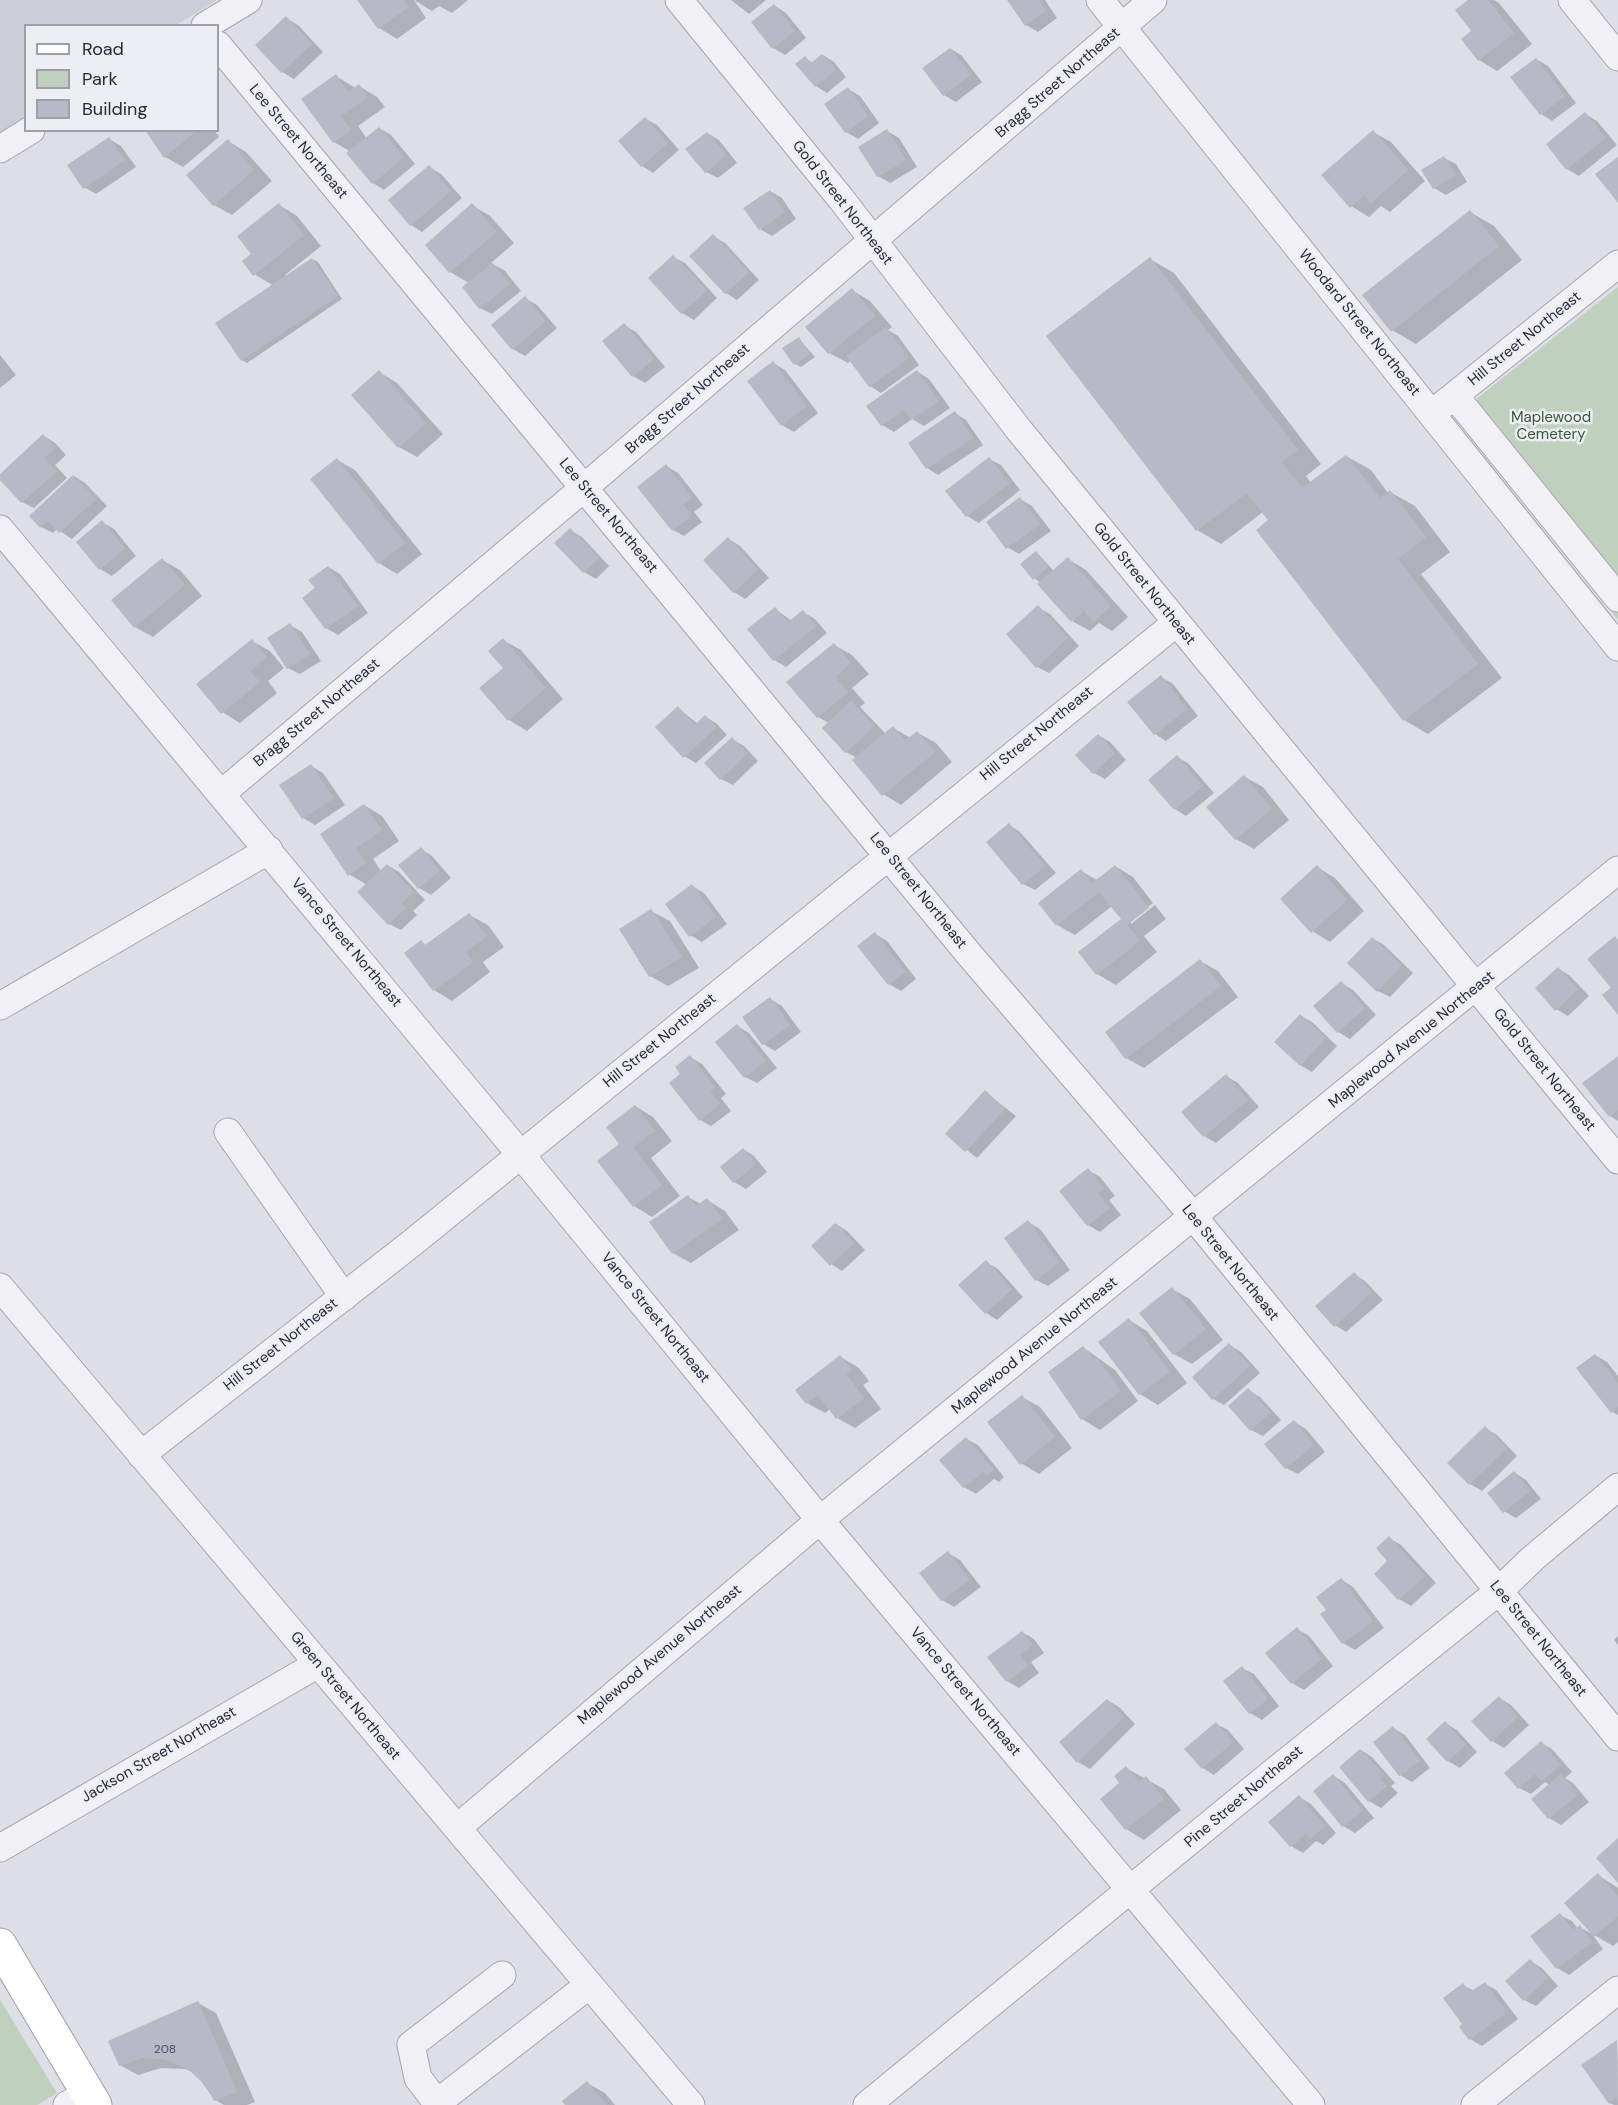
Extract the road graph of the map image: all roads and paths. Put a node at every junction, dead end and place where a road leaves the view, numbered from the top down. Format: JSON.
{"nodes":[{"id":1,"x":248,"y":0,"type":"edge"},
{"id":2,"x":679,"y":0,"type":"edge"},
{"id":3,"x":1100,"y":0,"type":"edge"},
{"id":4,"x":1153,"y":0,"type":"edge"},
{"id":5,"x":1572,"y":0,"type":"edge"},
{"id":6,"x":208,"y":24,"type":"edge"},
{"id":7,"x":1122,"y":28,"type":"junction"},
{"id":8,"x":219,"y":46,"type":"edge"},
{"id":9,"x":1618,"y":57,"type":"edge"},
{"id":10,"x":28,"y":132,"type":"edge"},
{"id":11,"x":0,"y":149,"type":"edge"},
{"id":12,"x":872,"y":241,"type":"junction"},
{"id":13,"x":1618,"y":264,"type":"edge"},
{"id":14,"x":1455,"y":396,"type":"junction"},
{"id":15,"x":1432,"y":414,"type":"junction"},
{"id":16,"x":585,"y":487,"type":"junction"},
{"id":17,"x":0,"y":529,"type":"edge"},
{"id":18,"x":1616,"y":590,"type":"edge"},
{"id":19,"x":1587,"y":608,"type":"junction"},
{"id":20,"x":1176,"y":623,"type":"junction"},
{"id":21,"x":1618,"y":647,"type":"edge"},
{"id":22,"x":220,"y":794,"type":"junction"},
{"id":23,"x":269,"y":850,"type":"junction"},
{"id":24,"x":889,"y":854,"type":"junction"},
{"id":25,"x":1618,"y":870,"type":"edge"},
{"id":26,"x":1477,"y":988,"type":"junction"},
{"id":27,"x":0,"y":1006,"type":"edge"},
{"id":28,"x":228,"y":1132,"type":"dead end"},
{"id":29,"x":521,"y":1155,"type":"junction"},
{"id":30,"x":1618,"y":1160,"type":"edge"},
{"id":31,"x":1193,"y":1216,"type":"junction"},
{"id":32,"x":0,"y":1287,"type":"edge"},
{"id":33,"x":344,"y":1297,"type":"junction"},
{"id":34,"x":141,"y":1455,"type":"junction"},
{"id":35,"x":1618,"y":1487,"type":"edge"},
{"id":36,"x":820,"y":1520,"type":"junction"},
{"id":37,"x":1499,"y":1591,"type":"junction"},
{"id":38,"x":318,"y":1664,"type":"junction"},
{"id":39,"x":1618,"y":1737,"type":"edge"},
{"id":40,"x":457,"y":1828,"type":"junction"},
{"id":41,"x":0,"y":1848,"type":"edge"},
{"id":42,"x":1132,"y":1890,"type":"junction"},
{"id":43,"x":0,"y":1945,"type":"edge"},
{"id":44,"x":502,"y":1975,"type":"dead end"},
{"id":45,"x":589,"y":1985,"type":"junction"},
{"id":46,"x":1618,"y":1990,"type":"edge"},
{"id":47,"x":83,"y":2101,"type":"edge"},
{"id":48,"x":437,"y":2104,"type":"edge"},
{"id":49,"x":691,"y":2105,"type":"edge"},
{"id":50,"x":867,"y":2105,"type":"edge"},
{"id":51,"x":1311,"y":2105,"type":"edge"},
{"id":52,"x":1475,"y":2105,"type":"edge"}],
"edges":[{"from":1,"to":6,"type":"street"},
{"from":2,"to":12,"type":"street","name":"Gold Street Northeast"},
{"from":3,"to":7,"type":"street","name":"Woodard Street Northeast"},
{"from":4,"to":7,"type":"street","name":"Bragg Street Northeast"},
{"from":5,"to":9,"type":"street"},
{"from":7,"to":12,"type":"street","name":"Bragg Street Northeast"},
{"from":7,"to":15,"type":"street","name":"Woodard Street Northeast"},
{"from":8,"to":16,"type":"street","name":"Lee Street Northeast"},
{"from":10,"to":11,"type":"street"},
{"from":12,"to":16,"type":"street","name":"Bragg Street Northeast"},
{"from":12,"to":20,"type":"street","name":"Gold Street Northeast"},
{"from":13,"to":14,"type":"street","name":"Hill Street Northeast"},
{"from":14,"to":15,"type":"street","name":"Hill Street Northeast"},
{"from":14,"to":18,"type":"street"},
{"from":15,"to":19,"type":"street","name":"Woodard Street Northeast"},
{"from":16,"to":22,"type":"street","name":"Bragg Street Northeast"},
{"from":16,"to":24,"type":"street","name":"Lee Street Northeast"},
{"from":17,"to":22,"type":"street","name":"Vance Street Northeast"},
{"from":18,"to":19,"type":"street"},
{"from":19,"to":21,"type":"street","name":"Woodard Street Northeast"},
{"from":20,"to":24,"type":"street","name":"Hill Street Northeast"},
{"from":20,"to":26,"type":"street","name":"Gold Street Northeast"},
{"from":22,"to":23,"type":"street","name":"Vance Street Northeast"},
{"from":23,"to":27,"type":"street"},
{"from":23,"to":29,"type":"street","name":"Vance Street Northeast"},
{"from":24,"to":29,"type":"street","name":"Hill Street Northeast"},
{"from":24,"to":31,"type":"street","name":"Lee Street Northeast"},
{"from":25,"to":26,"type":"street","name":"Maplewood Avenue Northeast"},
{"from":26,"to":30,"type":"street","name":"Gold Street Northeast"},
{"from":26,"to":31,"type":"street","name":"Maplewood Avenue Northeast"},
{"from":28,"to":33,"type":"street"},
{"from":29,"to":33,"type":"street","name":"Hill Street Northeast"},
{"from":29,"to":36,"type":"street","name":"Vance Street Northeast"},
{"from":31,"to":36,"type":"street","name":"Maplewood Avenue Northeast"},
{"from":31,"to":37,"type":"street","name":"Lee Street Northeast"},
{"from":32,"to":34,"type":"street","name":"Green Street Northeast"},
{"from":33,"to":34,"type":"street","name":"Hill Street Northeast"},
{"from":34,"to":38,"type":"street","name":"Green Street Northeast"},
{"from":35,"to":37,"type":"street","name":"Pine Street Northeast"},
{"from":36,"to":40,"type":"street","name":"Maplewood Avenue Northeast"},
{"from":36,"to":42,"type":"street","name":"Vance Street Northeast"},
{"from":37,"to":39,"type":"street","name":"Lee Street Northeast"},
{"from":37,"to":42,"type":"street","name":"Pine Street Northeast"},
{"from":38,"to":40,"type":"street","name":"Green Street Northeast"},
{"from":38,"to":41,"type":"street","name":"Jackson Street Northeast"},
{"from":40,"to":45,"type":"street","name":"Green Street Northeast"},
{"from":42,"to":50,"type":"street","name":"Pine Street Northeast"},
{"from":42,"to":51,"type":"street","name":"Vance Street Northeast"},
{"from":43,"to":47,"type":"main road"},
{"from":44,"to":48,"type":"street"},
{"from":45,"to":48,"type":"street"},
{"from":45,"to":49,"type":"street","name":"Green Street Northeast"},
{"from":46,"to":52,"type":"street"}]}
